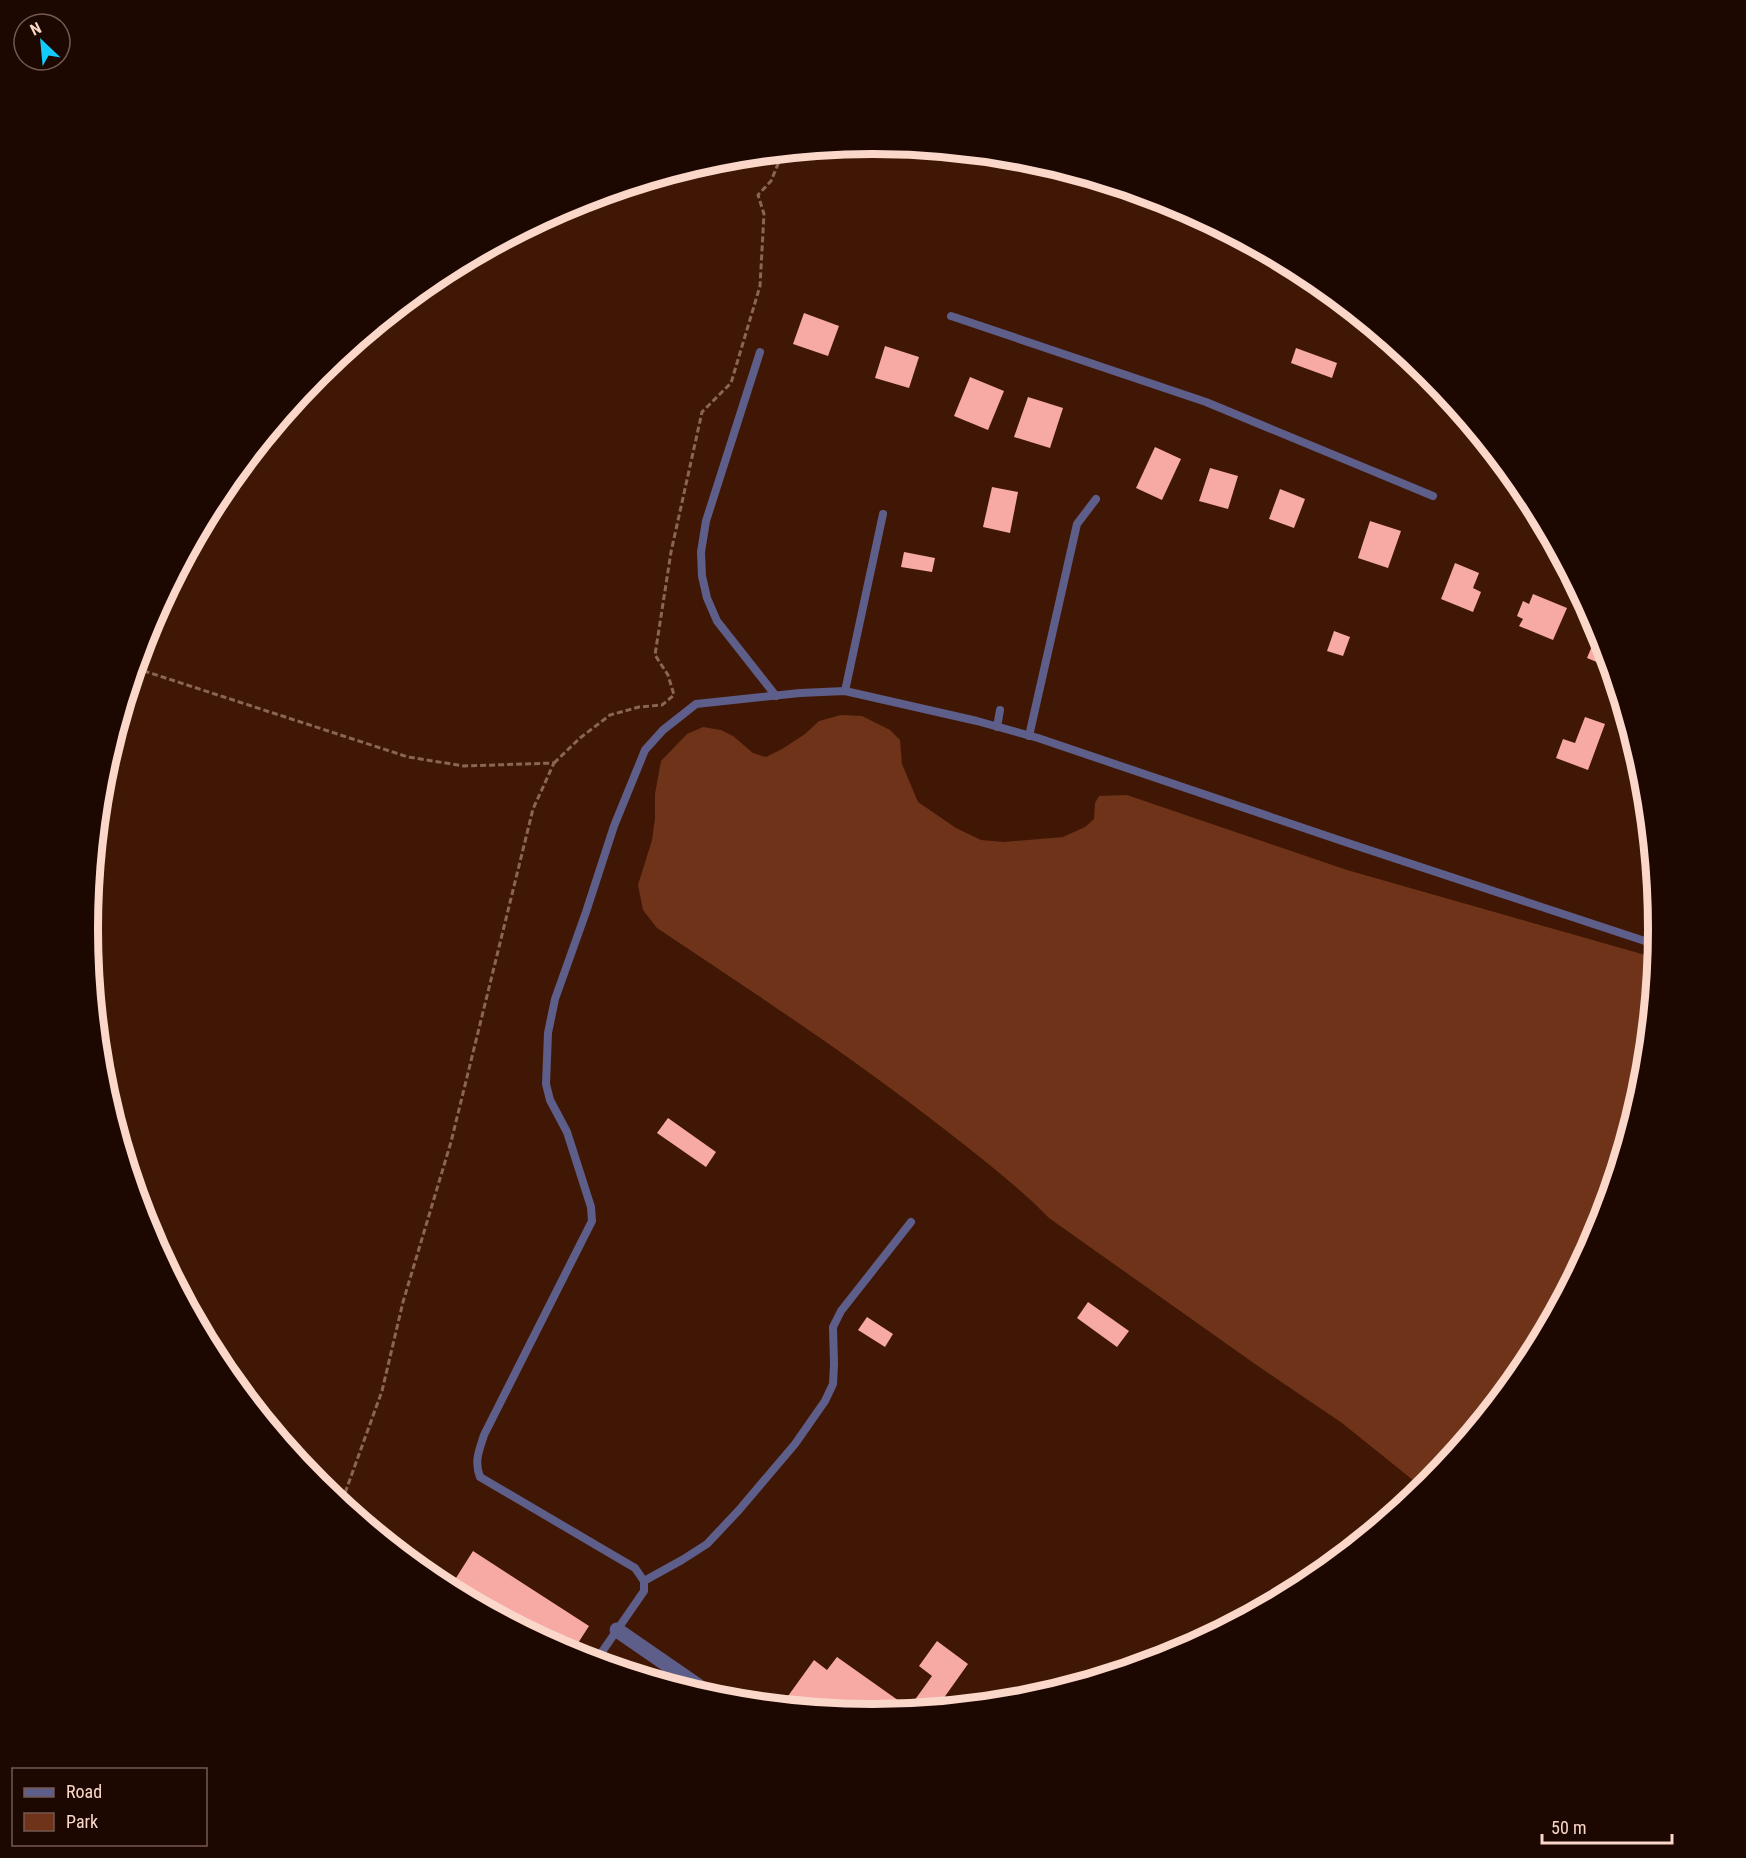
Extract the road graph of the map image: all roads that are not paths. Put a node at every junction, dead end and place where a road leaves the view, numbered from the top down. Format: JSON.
{"nodes":[{"id":1,"x":951,"y":316,"type":"dead end"},
{"id":2,"x":760,"y":352,"type":"dead end"},
{"id":3,"x":1433,"y":496,"type":"dead end"},
{"id":4,"x":1096,"y":500,"type":"dead end"},
{"id":5,"x":883,"y":514,"type":"dead end"},
{"id":6,"x":845,"y":691,"type":"junction"},
{"id":7,"x":777,"y":696,"type":"junction"},
{"id":8,"x":1000,"y":710,"type":"dead end"},
{"id":9,"x":997,"y":727,"type":"junction"},
{"id":10,"x":1029,"y":736,"type":"junction"},
{"id":11,"x":1648,"y":942,"type":"edge"},
{"id":12,"x":911,"y":1222,"type":"dead end"},
{"id":13,"x":644,"y":1581,"type":"junction"},
{"id":14,"x":617,"y":1630,"type":"junction"},
{"id":15,"x":600,"y":1654,"type":"edge"},
{"id":16,"x":694,"y":1683,"type":"edge"}],
"edges":[{"from":1,"to":3,"type":"lane"},
{"from":2,"to":7,"type":"lane"},
{"from":4,"to":10,"type":"lane"},
{"from":5,"to":6,"type":"lane"},
{"from":6,"to":7,"type":"lane"},
{"from":6,"to":9,"type":"lane"},
{"from":7,"to":13,"type":"lane"},
{"from":8,"to":9,"type":"lane"},
{"from":9,"to":10,"type":"lane"},
{"from":10,"to":11,"type":"lane"},
{"from":12,"to":13,"type":"lane"},
{"from":13,"to":14,"type":"lane"},
{"from":14,"to":15,"type":"lane"},
{"from":14,"to":16,"type":"street"}]}
